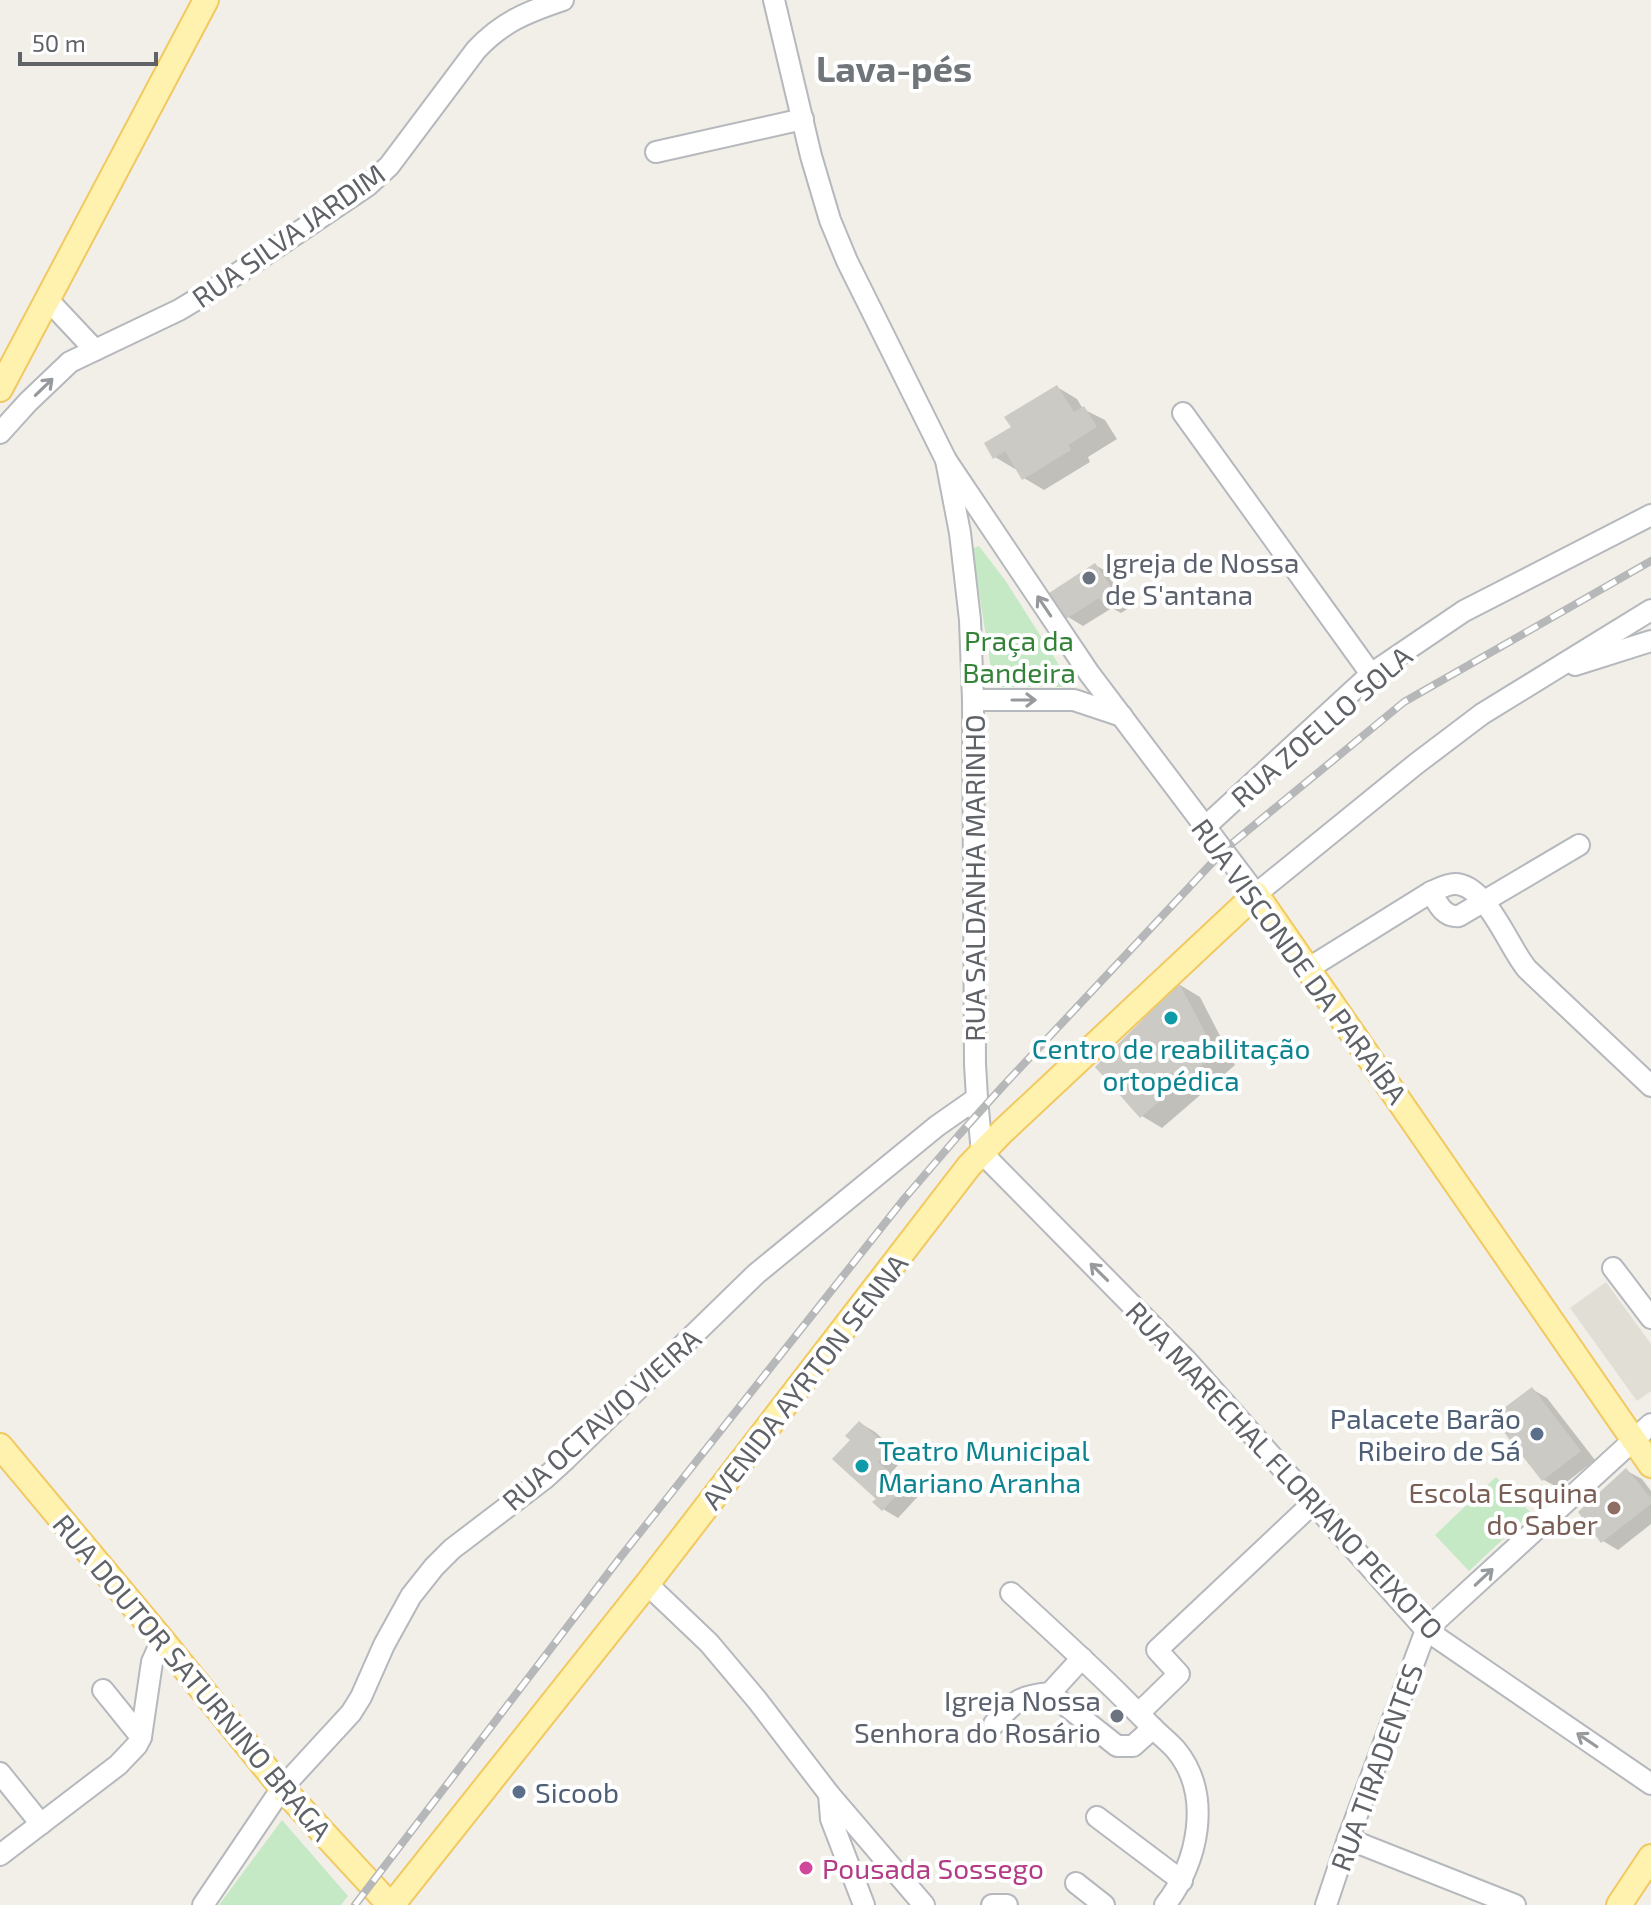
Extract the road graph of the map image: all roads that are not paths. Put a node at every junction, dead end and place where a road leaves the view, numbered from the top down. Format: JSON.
{"nodes":[{"id":1,"x":206,"y":0,"type":"edge"},
{"id":2,"x":563,"y":0,"type":"edge"},
{"id":3,"x":774,"y":0,"type":"edge"},
{"id":4,"x":803,"y":119,"type":"junction"},
{"id":5,"x":656,"y":152,"type":"dead end"},
{"id":6,"x":48,"y":300,"type":"junction"},
{"id":7,"x":95,"y":350,"type":"junction"},
{"id":8,"x":0,"y":389,"type":"edge"},
{"id":9,"x":1183,"y":413,"type":"dead end"},
{"id":10,"x":0,"y":433,"type":"edge"},
{"id":11,"x":946,"y":460,"type":"junction"},
{"id":12,"x":1651,"y":515,"type":"edge"},
{"id":13,"x":1651,"y":610,"type":"edge"},
{"id":14,"x":1651,"y":641,"type":"edge"},
{"id":15,"x":1089,"y":673,"type":"junction"},
{"id":16,"x":1371,"y":674,"type":"junction"},
{"id":17,"x":1545,"y":675,"type":"junction"},
{"id":18,"x":973,"y":700,"type":"junction"},
{"id":19,"x":1074,"y":700,"type":"junction"},
{"id":20,"x":1122,"y":716,"type":"junction"},
{"id":21,"x":1205,"y":827,"type":"junction"},
{"id":22,"x":1579,"y":845,"type":"dead end"},
{"id":23,"x":1431,"y":892,"type":"junction"},
{"id":24,"x":1256,"y":894,"type":"junction"},
{"id":25,"x":1485,"y":902,"type":"junction"},
{"id":26,"x":1309,"y":968,"type":"junction"},
{"id":27,"x":1651,"y":1086,"type":"edge"},
{"id":28,"x":977,"y":1098,"type":"junction"},
{"id":29,"x":982,"y":1153,"type":"junction"},
{"id":30,"x":1613,"y":1268,"type":"dead end"},
{"id":31,"x":1651,"y":1318,"type":"edge"},
{"id":32,"x":1642,"y":1432,"type":"edge"},
{"id":33,"x":0,"y":1446,"type":"edge"},
{"id":34,"x":1651,"y":1465,"type":"edge"},
{"id":35,"x":1312,"y":1504,"type":"junction"},
{"id":36,"x":647,"y":1584,"type":"junction"},
{"id":37,"x":1011,"y":1593,"type":"dead end"},
{"id":38,"x":1426,"y":1630,"type":"junction"},
{"id":39,"x":162,"y":1640,"type":"junction"},
{"id":40,"x":1082,"y":1658,"type":"junction"},
{"id":41,"x":103,"y":1690,"type":"dead end"},
{"id":42,"x":1050,"y":1693,"type":"junction"},
{"id":43,"x":1146,"y":1721,"type":"junction"},
{"id":44,"x":994,"y":1724,"type":"dead end"},
{"id":45,"x":141,"y":1737,"type":"junction"},
{"id":46,"x":0,"y":1773,"type":"edge"},
{"id":47,"x":1651,"y":1784,"type":"edge"},
{"id":48,"x":282,"y":1788,"type":"junction"},
{"id":49,"x":829,"y":1794,"type":"junction"},
{"id":50,"x":1097,"y":1817,"type":"dead end"},
{"id":51,"x":41,"y":1824,"type":"junction"},
{"id":52,"x":1348,"y":1839,"type":"junction"},
{"id":53,"x":0,"y":1855,"type":"edge"},
{"id":54,"x":1651,"y":1857,"type":"edge"},
{"id":55,"x":1182,"y":1881,"type":"junction"},
{"id":56,"x":1076,"y":1883,"type":"dead end"},
{"id":57,"x":203,"y":1905,"type":"edge"},
{"id":58,"x":391,"y":1905,"type":"edge"},
{"id":59,"x":864,"y":1905,"type":"edge"},
{"id":60,"x":924,"y":1905,"type":"edge"},
{"id":61,"x":992,"y":1905,"type":"edge"},
{"id":62,"x":1007,"y":1905,"type":"edge"},
{"id":63,"x":1104,"y":1905,"type":"edge"},
{"id":64,"x":1165,"y":1905,"type":"edge"},
{"id":65,"x":1326,"y":1905,"type":"edge"},
{"id":66,"x":1515,"y":1905,"type":"edge"},
{"id":67,"x":1619,"y":1905,"type":"edge"}],
"edges":[{"from":1,"to":6,"type":"main road"},
{"from":2,"to":7,"type":"street","name":"RUA SILVA JARDIM"},
{"from":3,"to":4,"type":"street"},
{"from":4,"to":5,"type":"street"},
{"from":4,"to":11,"type":"street"},
{"from":6,"to":7,"type":"street"},
{"from":6,"to":8,"type":"main road"},
{"from":10,"to":7,"type":"street","name":"RUA SILVA JARDIM","one_way":true},
{"from":9,"to":16,"type":"street"},
{"from":15,"to":11,"type":"street","name":"RUA VISCONDE DA PARAÍBA","one_way":true},
{"from":11,"to":18,"type":"street","name":"RUA SALDANHA MARINHO"},
{"from":12,"to":16,"type":"street","name":"RUA ZOELLO SOLA"},
{"from":13,"to":17,"type":"street"},
{"from":14,"to":17,"type":"street"},
{"from":15,"to":19,"type":"street"},
{"from":15,"to":20,"type":"street","name":"RUA VISCONDE DA PARAÍBA"},
{"from":16,"to":21,"type":"street","name":"RUA ZOELLO SOLA"},
{"from":17,"to":24,"type":"street"},
{"from":18,"to":19,"type":"street","one_way":true},
{"from":18,"to":28,"type":"street","name":"RUA SALDANHA MARINHO"},
{"from":19,"to":20,"type":"street"},
{"from":20,"to":21,"type":"street","name":"RUA VISCONDE DA PARAÍBA"},
{"from":21,"to":24,"type":"street","name":"RUA VISCONDE DA PARAÍBA"},
{"from":22,"to":25,"type":"street"},
{"from":23,"to":25,"type":"street"},
{"from":23,"to":25,"type":"street"},
{"from":23,"to":26,"type":"street"},
{"from":24,"to":26,"type":"main road","name":"RUA VISCONDE DA PARAÍBA"},
{"from":24,"to":29,"type":"main road","name":"AVENIDA AYRTON SENNA"},
{"from":25,"to":27,"type":"street"},
{"from":26,"to":32,"type":"main road","name":"RUA VISCONDE DA PARAÍBA"},
{"from":28,"to":29,"type":"street","name":"RUA SALDANHA MARINHO"},
{"from":28,"to":48,"type":"street","name":"RUA OCTAVIO VIEIRA"},
{"from":35,"to":29,"type":"street","name":"RUA MARECHAL FLORIANO PEIXOTO","one_way":true},
{"from":29,"to":36,"type":"main road","name":"AVENIDA AYRTON SENNA"},
{"from":30,"to":31,"type":"street"},
{"from":32,"to":34,"type":"main road","name":"RUA VISCONDE DA PARAÍBA"},
{"from":38,"to":32,"type":"street","one_way":true},
{"from":33,"to":39,"type":"main road","name":"RUA DOUTOR SATURNINO BRAGA"},
{"from":35,"to":38,"type":"street","name":"RUA MARECHAL FLORIANO PEIXOTO"},
{"from":35,"to":43,"type":"street"},
{"from":36,"to":49,"type":"street"},
{"from":36,"to":58,"type":"main road","name":"AVENIDA AYRTON SENNA"},
{"from":37,"to":40,"type":"street"},
{"from":47,"to":38,"type":"street","name":"RUA MARECHAL FLORIANO PEIXOTO","one_way":true},
{"from":38,"to":52,"type":"street","name":"RUA TIRADENTES"},
{"from":39,"to":45,"type":"street"},
{"from":39,"to":48,"type":"main road","name":"RUA DOUTOR SATURNINO BRAGA"},
{"from":40,"to":42,"type":"street"},
{"from":40,"to":43,"type":"street"},
{"from":41,"to":45,"type":"street"},
{"from":42,"to":43,"type":"street"},
{"from":42,"to":44,"type":"street"},
{"from":43,"to":55,"type":"street"},
{"from":45,"to":51,"type":"street"},
{"from":46,"to":51,"type":"street"},
{"from":48,"to":57,"type":"street","name":"RUA OCTAVIO VIEIRA"},
{"from":48,"to":58,"type":"main road","name":"RUA DOUTOR SATURNINO BRAGA"},
{"from":49,"to":59,"type":"street"},
{"from":49,"to":60,"type":"street"},
{"from":50,"to":55,"type":"street"},
{"from":51,"to":53,"type":"street"},
{"from":52,"to":65,"type":"street","name":"RUA TIRADENTES"},
{"from":52,"to":66,"type":"street"},
{"from":54,"to":67,"type":"main road"},
{"from":55,"to":64,"type":"street"},
{"from":56,"to":63,"type":"street"},
{"from":61,"to":62,"type":"street"}]}
